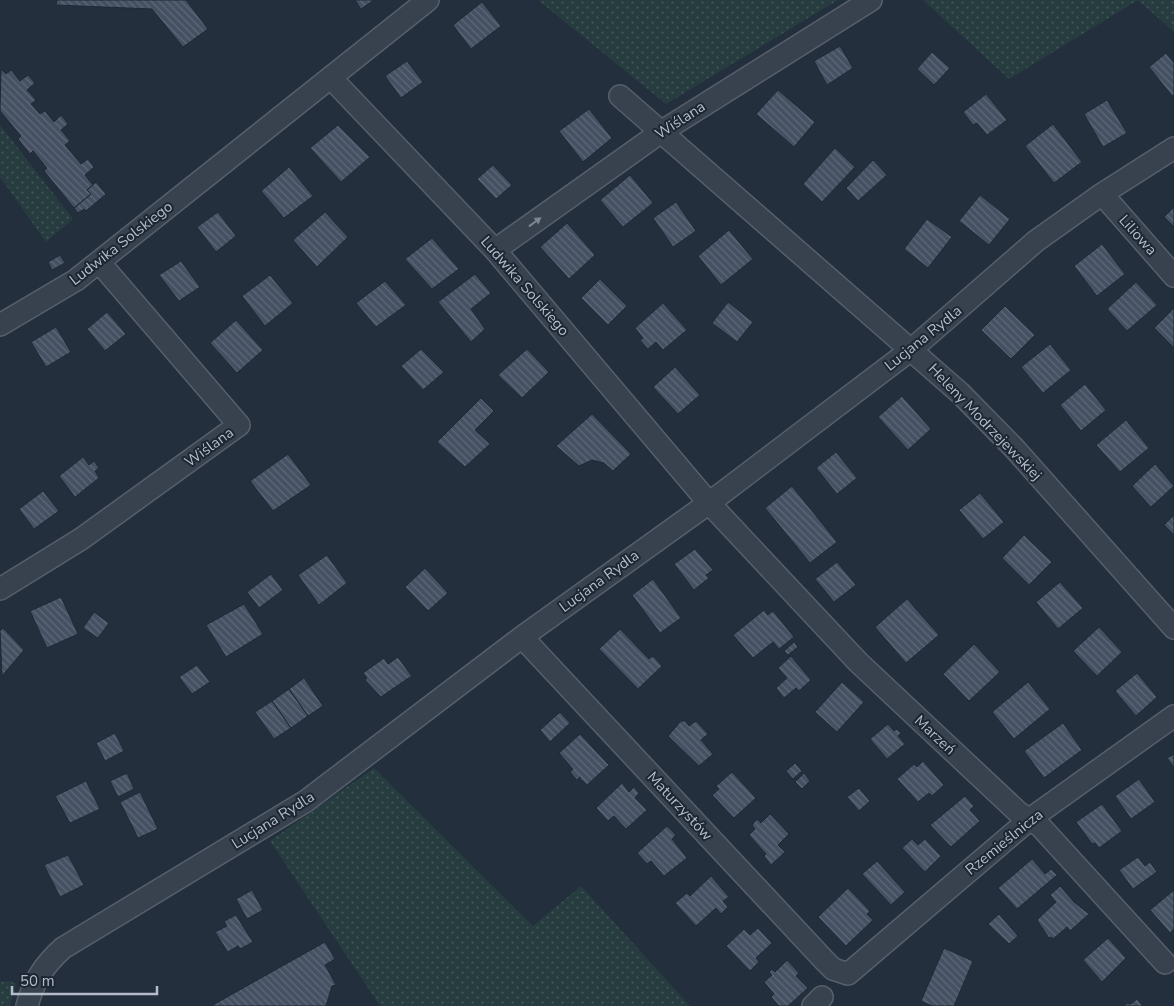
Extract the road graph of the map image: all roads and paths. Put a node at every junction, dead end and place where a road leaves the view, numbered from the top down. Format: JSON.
{"nodes":[{"id":1,"x":428,"y":0,"type":"edge"},
{"id":2,"x":871,"y":0,"type":"edge"},
{"id":3,"x":331,"y":78,"type":"junction"},
{"id":4,"x":620,"y":96,"type":"dead end"},
{"id":5,"x":661,"y":132,"type":"junction"},
{"id":6,"x":1174,"y":148,"type":"edge"},
{"id":7,"x":1102,"y":194,"type":"junction"},
{"id":8,"x":495,"y":250,"type":"junction"},
{"id":9,"x":99,"y":262,"type":"junction"},
{"id":10,"x":1174,"y":276,"type":"edge"},
{"id":11,"x":0,"y":325,"type":"edge"},
{"id":12,"x":912,"y":349,"type":"junction"},
{"id":13,"x":709,"y":503,"type":"junction"},
{"id":14,"x":0,"y":589,"type":"edge"},
{"id":15,"x":1174,"y":628,"type":"edge"},
{"id":16,"x":522,"y":637,"type":"junction"},
{"id":17,"x":1174,"y":716,"type":"edge"},
{"id":18,"x":1030,"y":820,"type":"junction"},
{"id":19,"x":1165,"y":963,"type":"dead end"},
{"id":20,"x":841,"y":973,"type":"joint"},
{"id":21,"x":27,"y":1006,"type":"edge"}],
"edges":[{"from":1,"to":3,"type":"street","name":"Ludwika Solskiego"},
{"from":2,"to":5,"type":"street","name":"Wiślana"},
{"from":3,"to":8,"type":"street","name":"Ludwika Solskiego"},
{"from":3,"to":9,"type":"street","name":"Ludwika Solskiego"},
{"from":4,"to":5,"type":"street","name":"Heleny Modrzejewskiej"},
{"from":8,"to":5,"type":"street","name":"Wiślana","one_way":true},
{"from":5,"to":12,"type":"street","name":"Heleny Modrzejewskiej"},
{"from":6,"to":7,"type":"street","name":"Lucjana Rydla"},
{"from":7,"to":10,"type":"street","name":"Liliowa"},
{"from":7,"to":12,"type":"street","name":"Lucjana Rydla"},
{"from":8,"to":13,"type":"street","name":"Ludwika Solskiego"},
{"from":9,"to":11,"type":"street","name":"Ludwika Solskiego"},
{"from":9,"to":14,"type":"street","name":"Wiślana"},
{"from":12,"to":13,"type":"street","name":"Lucjana Rydla"},
{"from":12,"to":15,"type":"street","name":"Heleny Modrzejewskiej"},
{"from":13,"to":16,"type":"street","name":"Lucjana Rydla"},
{"from":13,"to":18,"type":"street","name":"Marzeń"},
{"from":16,"to":20,"type":"street","name":"Maturzystów"},
{"from":16,"to":21,"type":"street","name":"Lucjana Rydla"},
{"from":17,"to":18,"type":"street","name":"Rzemieślnicza"},
{"from":18,"to":19,"type":"street","name":"Marzeń"},
{"from":18,"to":20,"type":"street","name":"Rzemieślnicza"}]}
